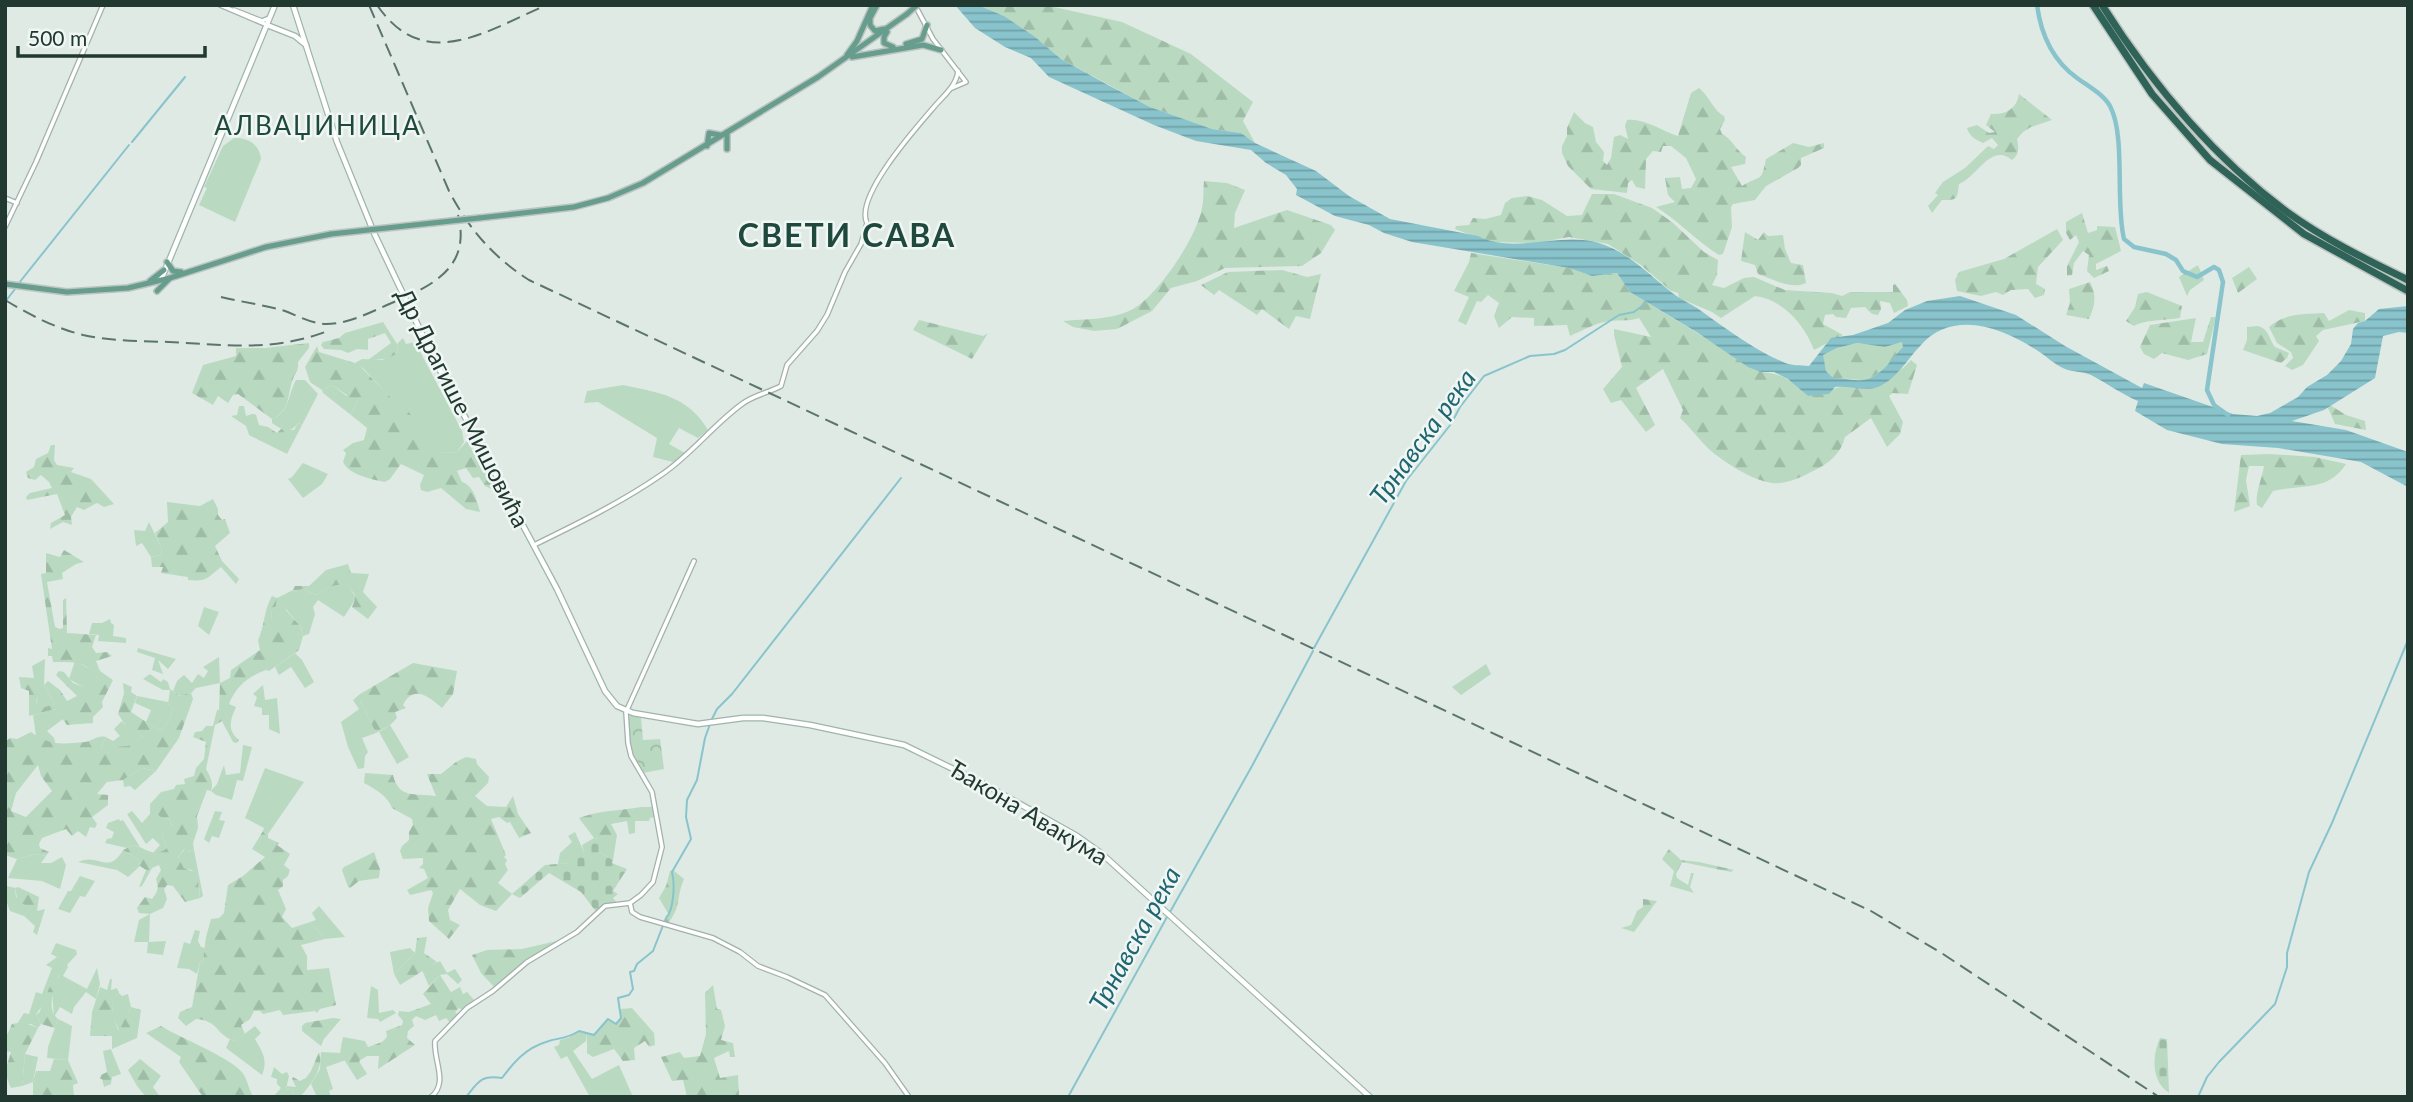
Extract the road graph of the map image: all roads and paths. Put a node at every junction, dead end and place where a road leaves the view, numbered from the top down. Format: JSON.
{"nodes":[{"id":1,"x":103,"y":5,"type":"edge"},
{"id":2,"x":220,"y":5,"type":"edge"},
{"id":3,"x":275,"y":5,"type":"edge"},
{"id":4,"x":293,"y":5,"type":"edge"},
{"id":5,"x":875,"y":5,"type":"edge"},
{"id":6,"x":916,"y":5,"type":"edge"},
{"id":7,"x":2093,"y":5,"type":"edge"},
{"id":8,"x":2102,"y":5,"type":"edge"},
{"id":9,"x":225,"y":8,"type":"junction"},
{"id":10,"x":269,"y":20,"type":"junction"},
{"id":11,"x":260,"y":23,"type":"junction"},
{"id":12,"x":300,"y":24,"type":"junction"},
{"id":13,"x":927,"y":25,"type":"junction"},
{"id":14,"x":891,"y":27,"type":"junction"},
{"id":15,"x":275,"y":28,"type":"junction"},
{"id":16,"x":286,"y":32,"type":"junction"},
{"id":17,"x":264,"y":33,"type":"junction"},
{"id":18,"x":933,"y":38,"type":"junction"},
{"id":19,"x":921,"y":42,"type":"junction"},
{"id":20,"x":307,"y":45,"type":"junction"},
{"id":21,"x":941,"y":50,"type":"junction"},
{"id":22,"x":845,"y":59,"type":"junction"},
{"id":23,"x":958,"y":71,"type":"junction"},
{"id":24,"x":952,"y":88,"type":"junction"},
{"id":25,"x":727,"y":133,"type":"junction"},
{"id":26,"x":727,"y":149,"type":"dead end"},
{"id":27,"x":5,"y":198,"type":"edge"},
{"id":28,"x":18,"y":203,"type":"junction"},
{"id":29,"x":5,"y":227,"type":"edge"},
{"id":30,"x":167,"y":262,"type":"junction"},
{"id":31,"x":164,"y":270,"type":"junction"},
{"id":32,"x":188,"y":272,"type":"junction"},
{"id":33,"x":170,"y":278,"type":"junction"},
{"id":34,"x":161,"y":280,"type":"junction"},
{"id":35,"x":2408,"y":280,"type":"edge"},
{"id":36,"x":5,"y":284,"type":"edge"},
{"id":37,"x":145,"y":284,"type":"junction"},
{"id":38,"x":2408,"y":290,"type":"edge"},
{"id":39,"x":533,"y":545,"type":"junction"},
{"id":40,"x":694,"y":561,"type":"dead end"},
{"id":41,"x":626,"y":712,"type":"junction"},
{"id":42,"x":630,"y":903,"type":"junction"},
{"id":43,"x":431,"y":1097,"type":"edge"},
{"id":44,"x":909,"y":1097,"type":"edge"},
{"id":45,"x":1370,"y":1097,"type":"edge"}],
"edges":[{"from":1,"to":28,"type":"street"},
{"from":2,"to":9,"type":"street"},
{"from":3,"to":10,"type":"main road"},
{"from":4,"to":12,"type":"main road","name":"Др Драгише Мишовића"},
{"from":5,"to":14,"type":"main road"},
{"from":5,"to":22,"type":"main road"},
{"from":6,"to":13,"type":"street"},
{"from":6,"to":14,"type":"main road","bridge":true},
{"from":7,"to":38,"type":"highway"},
{"from":8,"to":35,"type":"highway"},
{"from":9,"to":10,"type":"street"},
{"from":9,"to":11,"type":"street"},
{"from":10,"to":11,"type":"street"},
{"from":10,"to":15,"type":"main road"},
{"from":10,"to":17,"type":"main road"},
{"from":11,"to":17,"type":"main road"},
{"from":12,"to":16,"type":"main road"},
{"from":12,"to":20,"type":"main road","name":"Др Драгише Мишовића"},
{"from":13,"to":18,"type":"street"},
{"from":13,"to":19,"type":"main road"},
{"from":14,"to":19,"type":"main road"},
{"from":14,"to":22,"type":"main road"},
{"from":15,"to":16,"type":"main road"},
{"from":15,"to":17,"type":"main road"},
{"from":16,"to":20,"type":"main road"},
{"from":17,"to":30,"type":"main road"},
{"from":18,"to":19,"type":"main road"},
{"from":18,"to":21,"type":"street"},
{"from":19,"to":21,"type":"main road"},
{"from":19,"to":22,"type":"main road"},
{"from":20,"to":39,"type":"main road","name":"Др Драгише Мишовића"},
{"from":21,"to":23,"type":"street"},
{"from":22,"to":25,"type":"main road"},
{"from":23,"to":24,"type":"street"},
{"from":23,"to":24,"type":"street"},
{"from":24,"to":39,"type":"street"},
{"from":25,"to":26,"type":"main road"},
{"from":25,"to":32,"type":"main road","bridge":true},
{"from":27,"to":28,"type":"street"},
{"from":28,"to":29,"type":"street"},
{"from":30,"to":31,"type":"main road"},
{"from":30,"to":32,"type":"main road"},
{"from":31,"to":34,"type":"main road"},
{"from":31,"to":37,"type":"main road"},
{"from":32,"to":33,"type":"main road"},
{"from":33,"to":34,"type":"main road"},
{"from":33,"to":37,"type":"main road"},
{"from":34,"to":37,"type":"main road"},
{"from":36,"to":37,"type":"main road"},
{"from":39,"to":41,"type":"main road","name":"Др Драгише Мишовића"},
{"from":40,"to":41,"type":"street"},
{"from":41,"to":42,"type":"street"},
{"from":41,"to":45,"type":"main road","name":"Ђакона Авакума"},
{"from":42,"to":43,"type":"street"},
{"from":42,"to":44,"type":"street"}]}
